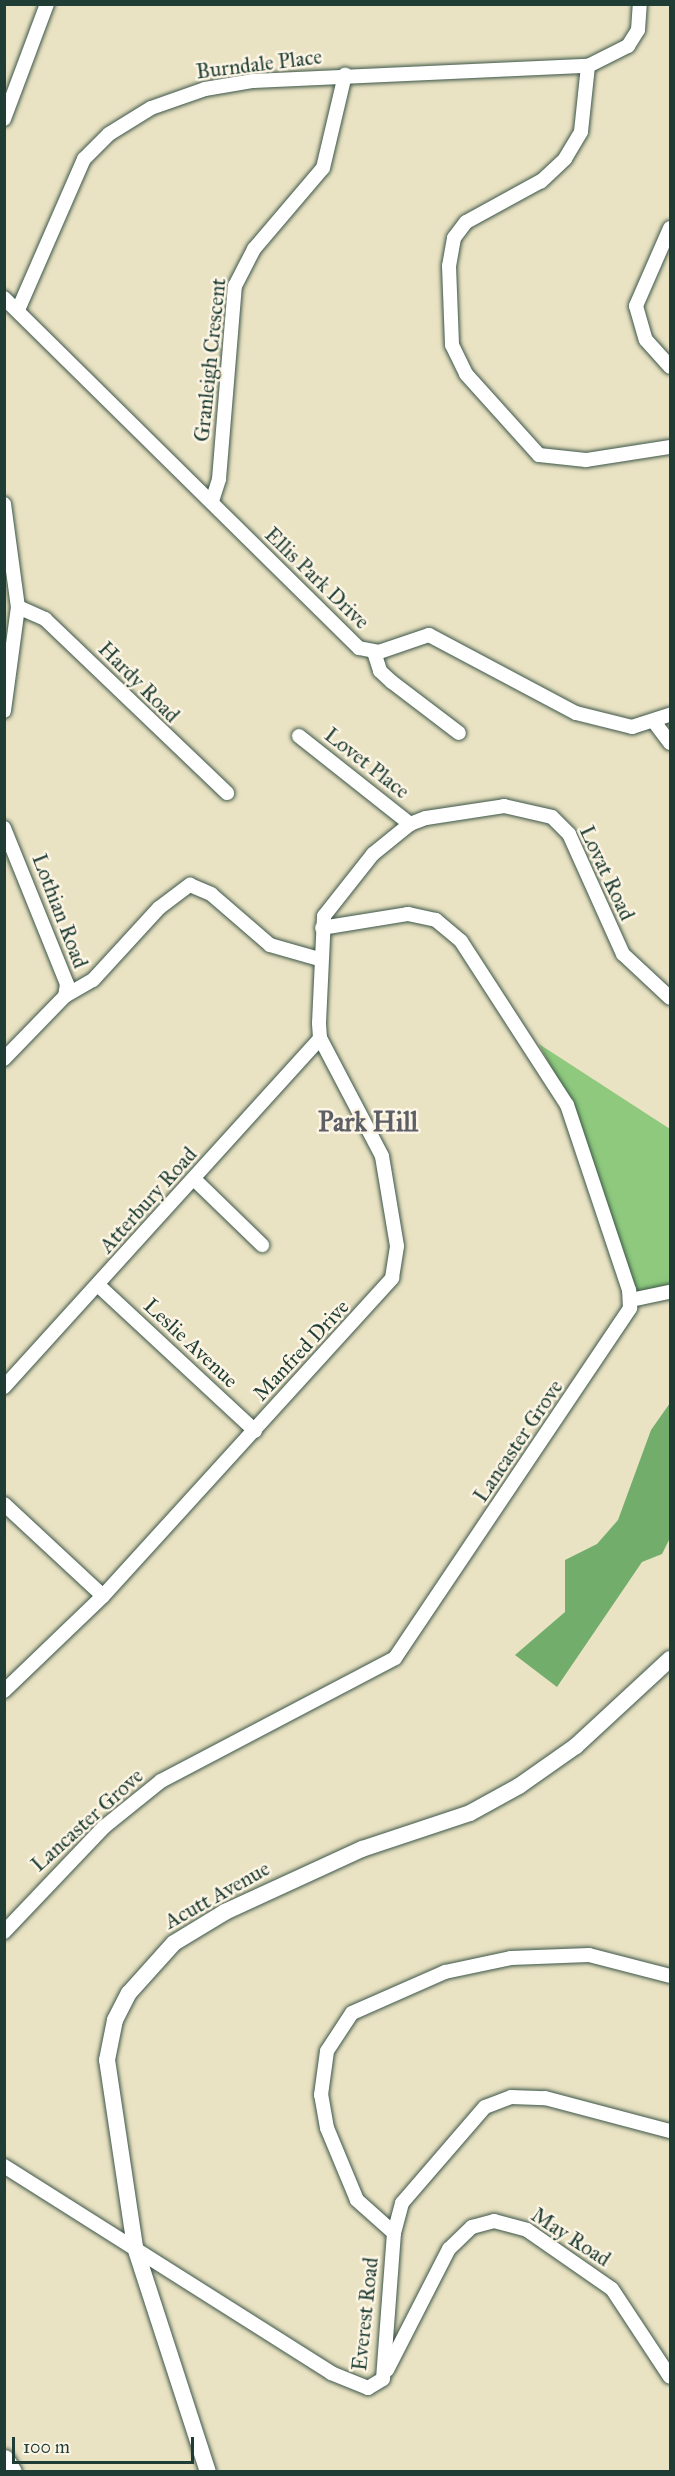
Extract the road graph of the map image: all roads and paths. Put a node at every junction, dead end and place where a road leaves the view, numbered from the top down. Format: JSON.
{"nodes":[{"id":1,"x":47,"y":4,"type":"edge"},
{"id":2,"x":640,"y":4,"type":"edge"},
{"id":3,"x":588,"y":66,"type":"junction"},
{"id":4,"x":345,"y":75,"type":"junction"},
{"id":5,"x":4,"y":119,"type":"edge"},
{"id":6,"x":670,"y":228,"type":"edge"},
{"id":7,"x":4,"y":298,"type":"edge"},
{"id":8,"x":18,"y":310,"type":"junction"},
{"id":9,"x":670,"y":367,"type":"edge"},
{"id":10,"x":670,"y":447,"type":"edge"},
{"id":11,"x":212,"y":501,"type":"junction"},
{"id":12,"x":4,"y":504,"type":"edge"},
{"id":13,"x":7,"y":531,"type":"edge"},
{"id":14,"x":18,"y":607,"type":"junction"},
{"id":15,"x":374,"y":652,"type":"junction"},
{"id":16,"x":4,"y":711,"type":"edge"},
{"id":17,"x":670,"y":714,"type":"edge"},
{"id":18,"x":655,"y":723,"type":"junction"},
{"id":19,"x":459,"y":733,"type":"dead end"},
{"id":20,"x":299,"y":736,"type":"dead end"},
{"id":21,"x":670,"y":743,"type":"edge"},
{"id":22,"x":227,"y":793,"type":"dead end"},
{"id":23,"x":410,"y":824,"type":"junction"},
{"id":24,"x":4,"y":828,"type":"edge"},
{"id":25,"x":322,"y":928,"type":"junction"},
{"id":26,"x":319,"y":959,"type":"junction"},
{"id":27,"x":65,"y":996,"type":"junction"},
{"id":28,"x":670,"y":998,"type":"edge"},
{"id":29,"x":320,"y":1038,"type":"junction"},
{"id":30,"x":4,"y":1059,"type":"edge"},
{"id":31,"x":194,"y":1179,"type":"junction"},
{"id":32,"x":262,"y":1245,"type":"dead end"},
{"id":33,"x":99,"y":1286,"type":"junction"},
{"id":34,"x":670,"y":1293,"type":"edge"},
{"id":35,"x":631,"y":1300,"type":"junction"},
{"id":36,"x":4,"y":1386,"type":"edge"},
{"id":37,"x":255,"y":1431,"type":"junction"},
{"id":38,"x":4,"y":1504,"type":"edge"},
{"id":39,"x":103,"y":1596,"type":"junction"},
{"id":40,"x":670,"y":1659,"type":"edge"},
{"id":41,"x":4,"y":1692,"type":"edge"},
{"id":42,"x":4,"y":1932,"type":"edge"},
{"id":43,"x":670,"y":1976,"type":"edge"},
{"id":44,"x":670,"y":2131,"type":"edge"},
{"id":45,"x":4,"y":2166,"type":"edge"},
{"id":46,"x":394,"y":2233,"type":"junction"},
{"id":47,"x":135,"y":2247,"type":"junction"},
{"id":48,"x":670,"y":2377,"type":"edge"},
{"id":49,"x":383,"y":2379,"type":"junction"},
{"id":50,"x":4,"y":2460,"type":"edge"},
{"id":51,"x":11,"y":2472,"type":"edge"},
{"id":52,"x":208,"y":2472,"type":"edge"}],
"edges":[{"from":1,"to":5,"type":"street"},
{"from":2,"to":3,"type":"street"},
{"from":3,"to":4,"type":"street","name":"Burndale Place"},
{"from":3,"to":10,"type":"street"},
{"from":4,"to":8,"type":"street","name":"Burndale Place"},
{"from":4,"to":11,"type":"street","name":"Granleigh Crescent"},
{"from":6,"to":9,"type":"street"},
{"from":7,"to":8,"type":"street","name":"Ellis Park Drive"},
{"from":8,"to":11,"type":"street","name":"Ellis Park Drive"},
{"from":11,"to":15,"type":"street","name":"Ellis Park Drive"},
{"from":12,"to":13,"type":"street"},
{"from":13,"to":14,"type":"street"},
{"from":14,"to":16,"type":"street"},
{"from":14,"to":22,"type":"street","name":"Hardy Road"},
{"from":15,"to":18,"type":"street","name":"Ellis Park Drive"},
{"from":15,"to":19,"type":"street"},
{"from":17,"to":18,"type":"street","name":"Ellis Park Drive"},
{"from":18,"to":21,"type":"street"},
{"from":20,"to":23,"type":"street","name":"Lovet Place"},
{"from":23,"to":25,"type":"street"},
{"from":23,"to":28,"type":"street","name":"Lovat Road"},
{"from":24,"to":27,"type":"street","name":"Lothian Road"},
{"from":25,"to":26,"type":"street","name":"Manfred Drive"},
{"from":25,"to":35,"type":"street"},
{"from":26,"to":27,"type":"street"},
{"from":26,"to":29,"type":"street","name":"Manfred Drive"},
{"from":27,"to":30,"type":"street","name":"Lothian Road"},
{"from":29,"to":31,"type":"street","name":"Atterbury Road"},
{"from":29,"to":37,"type":"street","name":"Manfred Drive"},
{"from":31,"to":32,"type":"street"},
{"from":31,"to":33,"type":"street","name":"Atterbury Road"},
{"from":33,"to":36,"type":"street","name":"Atterbury Road"},
{"from":33,"to":37,"type":"street","name":"Leslie Avenue"},
{"from":34,"to":35,"type":"street"},
{"from":35,"to":42,"type":"street","name":"Lancaster Grove"},
{"from":37,"to":39,"type":"street","name":"Manfred Drive"},
{"from":38,"to":39,"type":"street"},
{"from":39,"to":41,"type":"street","name":"Manfred Drive"},
{"from":40,"to":47,"type":"street","name":"Acutt Avenue"},
{"from":43,"to":46,"type":"street"},
{"from":44,"to":46,"type":"street","name":"Everest Road"},
{"from":45,"to":47,"type":"street","name":"Everest Road"},
{"from":46,"to":49,"type":"street","name":"Everest Road"},
{"from":47,"to":49,"type":"street","name":"Everest Road"},
{"from":47,"to":52,"type":"street","name":"Acutt Avenue"},
{"from":48,"to":49,"type":"street","name":"May Road"},
{"from":50,"to":51,"type":"main road"}]}
